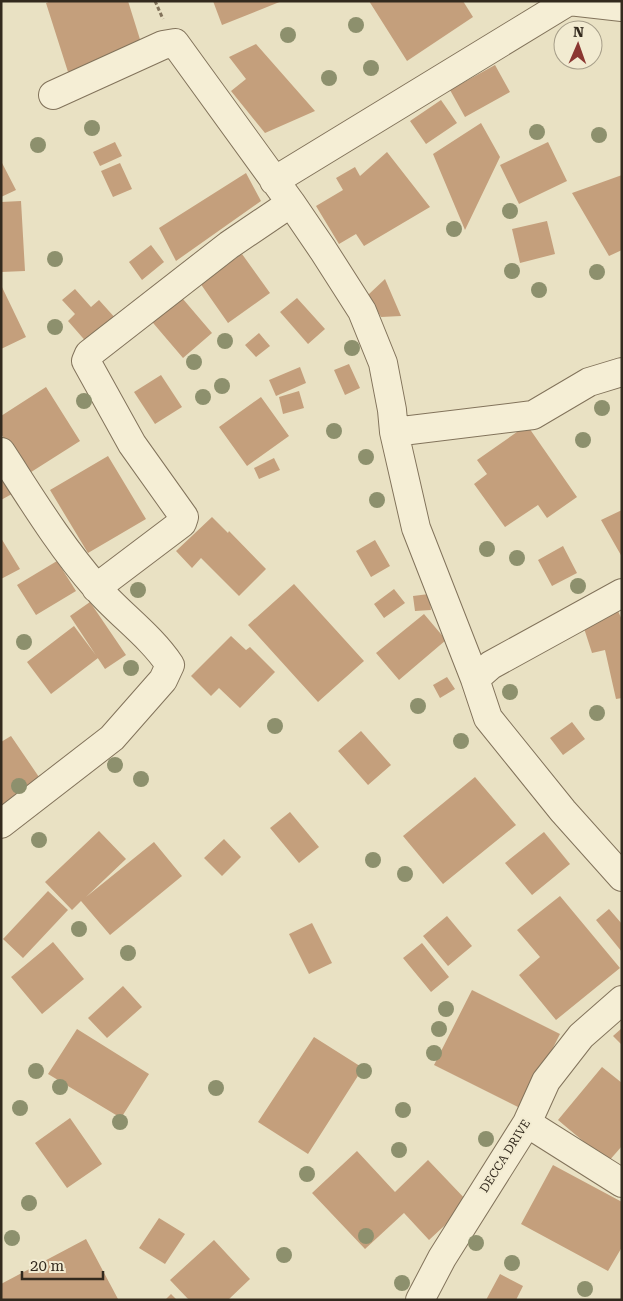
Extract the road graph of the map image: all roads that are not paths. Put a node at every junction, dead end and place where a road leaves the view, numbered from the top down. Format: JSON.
{"nodes":[{"id":1,"x":569,"y":1,"type":"edge"},
{"id":2,"x":622,"y":7,"type":"edge"},
{"id":3,"x":53,"y":95,"type":"dead end"},
{"id":4,"x":274,"y":181,"type":"junction"},
{"id":5,"x":291,"y":203,"type":"junction"},
{"id":6,"x":622,"y":372,"type":"edge"},
{"id":7,"x":394,"y":432,"type":"junction"},
{"id":8,"x":1,"y":452,"type":"edge"},
{"id":9,"x":96,"y":588,"type":"junction"},
{"id":10,"x":622,"y":592,"type":"edge"},
{"id":11,"x":475,"y":679,"type":"junction"},
{"id":12,"x":1,"y":824,"type":"edge"},
{"id":13,"x":622,"y":877,"type":"edge"},
{"id":14,"x":622,"y":1000,"type":"edge"},
{"id":15,"x":527,"y":1123,"type":"junction"},
{"id":16,"x":622,"y":1183,"type":"edge"},
{"id":17,"x":420,"y":1300,"type":"edge"}],
"edges":[{"from":1,"to":2,"type":"street"},
{"from":1,"to":4,"type":"street"},
{"from":3,"to":4,"type":"street"},
{"from":4,"to":5,"type":"street"},
{"from":5,"to":7,"type":"street"},
{"from":5,"to":9,"type":"street"},
{"from":6,"to":7,"type":"street"},
{"from":7,"to":11,"type":"street"},
{"from":8,"to":9,"type":"street"},
{"from":9,"to":12,"type":"street"},
{"from":10,"to":11,"type":"street"},
{"from":11,"to":13,"type":"street"},
{"from":14,"to":15,"type":"street","name":"DECCA DRIVE"},
{"from":15,"to":16,"type":"street"},
{"from":15,"to":17,"type":"street","name":"DECCA DRIVE"}]}
